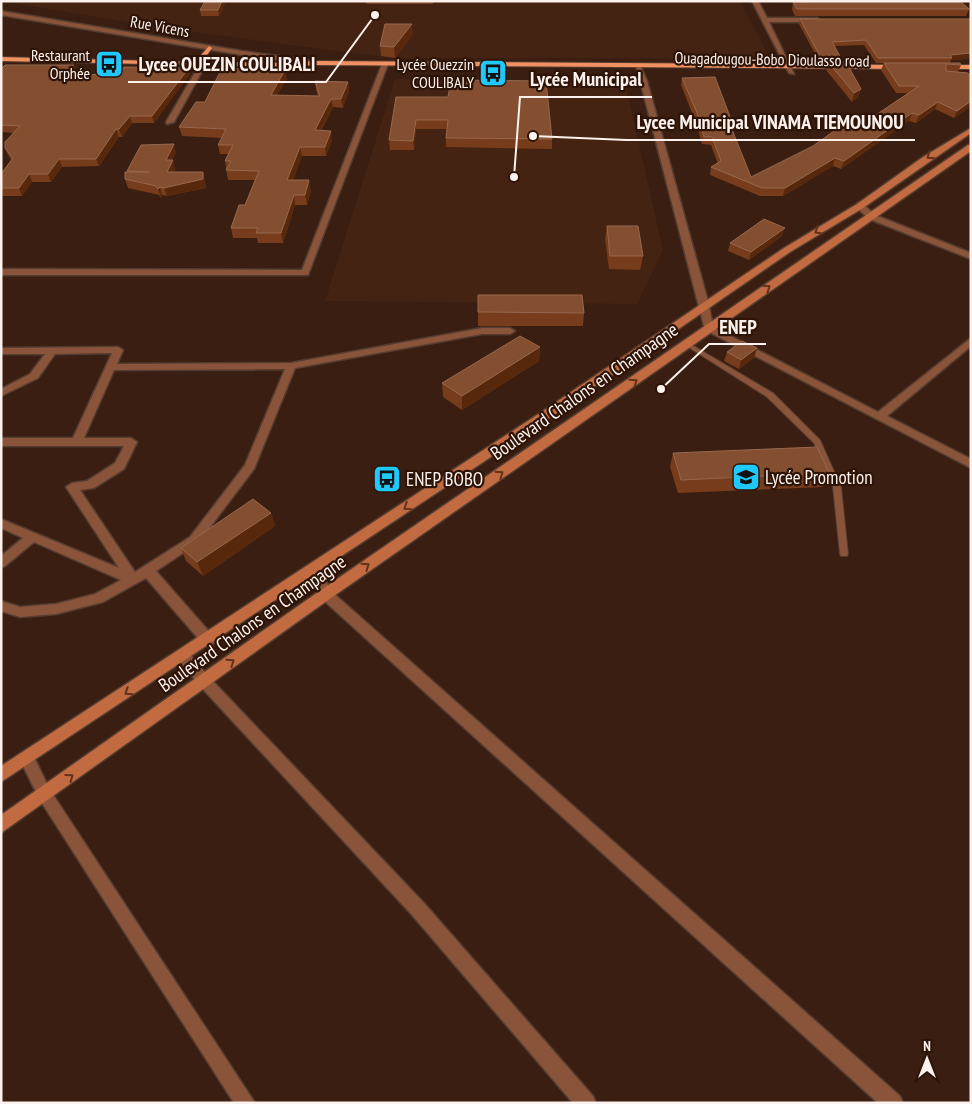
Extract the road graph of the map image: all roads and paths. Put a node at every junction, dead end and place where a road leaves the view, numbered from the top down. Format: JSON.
{"nodes":[{"id":1,"x":755,"y":1,"type":"edge"},
{"id":2,"x":1,"y":13,"type":"edge"},
{"id":3,"x":765,"y":20,"type":"junction"},
{"id":4,"x":824,"y":20,"type":"edge"},
{"id":5,"x":209,"y":48,"type":"junction"},
{"id":6,"x":1,"y":59,"type":"edge"},
{"id":7,"x":315,"y":63,"type":"junction"},
{"id":8,"x":200,"y":64,"type":"junction"},
{"id":9,"x":292,"y":65,"type":"junction"},
{"id":10,"x":971,"y":66,"type":"edge"},
{"id":11,"x":385,"y":67,"type":"junction"},
{"id":12,"x":911,"y":67,"type":"edge"},
{"id":13,"x":930,"y":67,"type":"edge"},
{"id":14,"x":639,"y":69,"type":"junction"},
{"id":15,"x":790,"y":70,"type":"junction"},
{"id":16,"x":902,"y":74,"type":"edge"},
{"id":17,"x":971,"y":74,"type":"edge"},
{"id":18,"x":955,"y":76,"type":"edge"},
{"id":19,"x":170,"y":122,"type":"dead end"},
{"id":20,"x":971,"y":130,"type":"edge"},
{"id":21,"x":971,"y":147,"type":"edge"},
{"id":22,"x":860,"y":206,"type":"junction"},
{"id":23,"x":872,"y":217,"type":"junction"},
{"id":24,"x":971,"y":256,"type":"edge"},
{"id":25,"x":1,"y":272,"type":"edge"},
{"id":26,"x":704,"y":305,"type":"junction"},
{"id":27,"x":708,"y":328,"type":"junction"},
{"id":28,"x":510,"y":331,"type":"dead end"},
{"id":29,"x":971,"y":341,"type":"edge"},
{"id":30,"x":687,"y":344,"type":"junction"},
{"id":31,"x":1,"y":350,"type":"edge"},
{"id":32,"x":53,"y":350,"type":"junction"},
{"id":33,"x":291,"y":366,"type":"junction"},
{"id":34,"x":111,"y":367,"type":"junction"},
{"id":35,"x":1,"y":393,"type":"edge"},
{"id":36,"x":880,"y":416,"type":"junction"},
{"id":37,"x":1,"y":442,"type":"edge"},
{"id":38,"x":77,"y":442,"type":"junction"},
{"id":39,"x":971,"y":464,"type":"edge"},
{"id":40,"x":1,"y":523,"type":"edge"},
{"id":41,"x":33,"y":536,"type":"junction"},
{"id":42,"x":844,"y":554,"type":"dead end"},
{"id":43,"x":1,"y":563,"type":"edge"},
{"id":44,"x":314,"y":568,"type":"junction"},
{"id":45,"x":147,"y":570,"type":"junction"},
{"id":46,"x":132,"y":580,"type":"junction"},
{"id":47,"x":326,"y":594,"type":"junction"},
{"id":48,"x":1,"y":606,"type":"edge"},
{"id":49,"x":208,"y":640,"type":"junction"},
{"id":50,"x":184,"y":656,"type":"junction"},
{"id":51,"x":204,"y":681,"type":"junction"},
{"id":52,"x":27,"y":758,"type":"junction"},
{"id":53,"x":1,"y":775,"type":"edge"},
{"id":54,"x":45,"y":795,"type":"junction"},
{"id":55,"x":1,"y":825,"type":"edge"},
{"id":56,"x":245,"y":1103,"type":"edge"},
{"id":57,"x":586,"y":1103,"type":"edge"},
{"id":58,"x":893,"y":1103,"type":"edge"}],
"edges":[{"from":1,"to":3,"type":"street"},
{"from":2,"to":5,"type":"street","name":"Rue Vicens"},
{"from":3,"to":4,"type":"street"},
{"from":3,"to":15,"type":"street"},
{"from":5,"to":7,"type":"street","name":"Rue Vicens"},
{"from":5,"to":8,"type":"highway"},
{"from":6,"to":8,"type":"highway"},
{"from":7,"to":9,"type":"highway","name":"Ouagadougou-Bobo Dioulasso road"},
{"from":7,"to":11,"type":"highway","name":"Ouagadougou-Bobo Dioulasso road"},
{"from":8,"to":9,"type":"highway"},
{"from":8,"to":19,"type":"street"},
{"from":9,"to":11,"type":"highway","name":"Ouagadougou-Bobo Dioulasso road"},
{"from":10,"to":13,"type":"highway"},
{"from":11,"to":14,"type":"highway","name":"Ouagadougou-Bobo Dioulasso road"},
{"from":11,"to":25,"type":"street"},
{"from":12,"to":15,"type":"highway","name":"Ouagadougou-Bobo Dioulasso road"},
{"from":14,"to":15,"type":"highway","name":"Ouagadougou-Bobo Dioulasso road"},
{"from":14,"to":26,"type":"street"},
{"from":15,"to":16,"type":"highway","name":"Ouagadougou-Bobo Dioulasso road"},
{"from":17,"to":18,"type":"highway"},
{"from":20,"to":22,"type":"main road","name":"Boulevard Chalons en Champagne","one_way":true},
{"from":21,"to":23,"type":"main road","name":"Boulevard Chalons en Champagne"},
{"from":22,"to":23,"type":"street"},
{"from":22,"to":26,"type":"main road","name":"Boulevard Chalons en Champagne","one_way":true},
{"from":23,"to":24,"type":"street"},
{"from":27,"to":23,"type":"main road","name":"Boulevard Chalons en Champagne","one_way":true},
{"from":26,"to":27,"type":"street"},
{"from":26,"to":44,"type":"main road","name":"Boulevard Chalons en Champagne","one_way":true},
{"from":27,"to":30,"type":"main road","name":"Boulevard Chalons en Champagne"},
{"from":27,"to":36,"type":"street"},
{"from":28,"to":33,"type":"street"},
{"from":29,"to":36,"type":"street"},
{"from":30,"to":42,"type":"lane"},
{"from":47,"to":30,"type":"main road","name":"Boulevard Chalons en Champagne","one_way":true},
{"from":31,"to":32,"type":"street"},
{"from":32,"to":34,"type":"street"},
{"from":32,"to":35,"type":"street"},
{"from":33,"to":34,"type":"street"},
{"from":33,"to":45,"type":"street"},
{"from":34,"to":38,"type":"street"},
{"from":36,"to":39,"type":"street"},
{"from":37,"to":38,"type":"street"},
{"from":38,"to":46,"type":"street"},
{"from":40,"to":41,"type":"street"},
{"from":41,"to":43,"type":"street"},
{"from":41,"to":46,"type":"street"},
{"from":44,"to":47,"type":"street"},
{"from":44,"to":49,"type":"main road","name":"Boulevard Chalons en Champagne"},
{"from":45,"to":46,"type":"street"},
{"from":45,"to":49,"type":"street"},
{"from":46,"to":48,"type":"street"},
{"from":51,"to":47,"type":"main road","name":"Boulevard Chalons en Champagne","one_way":true},
{"from":47,"to":58,"type":"street"},
{"from":49,"to":50,"type":"main road","name":"Boulevard Chalons en Champagne"},
{"from":50,"to":51,"type":"street"},
{"from":50,"to":52,"type":"main road","name":"Boulevard Chalons en Champagne","one_way":true},
{"from":54,"to":51,"type":"main road","name":"Boulevard Chalons en Champagne","one_way":true},
{"from":51,"to":57,"type":"street"},
{"from":52,"to":53,"type":"main road","name":"Boulevard Chalons en Champagne"},
{"from":52,"to":54,"type":"street"},
{"from":54,"to":55,"type":"main road","name":"Boulevard Chalons en Champagne"},
{"from":54,"to":56,"type":"street"}]}
